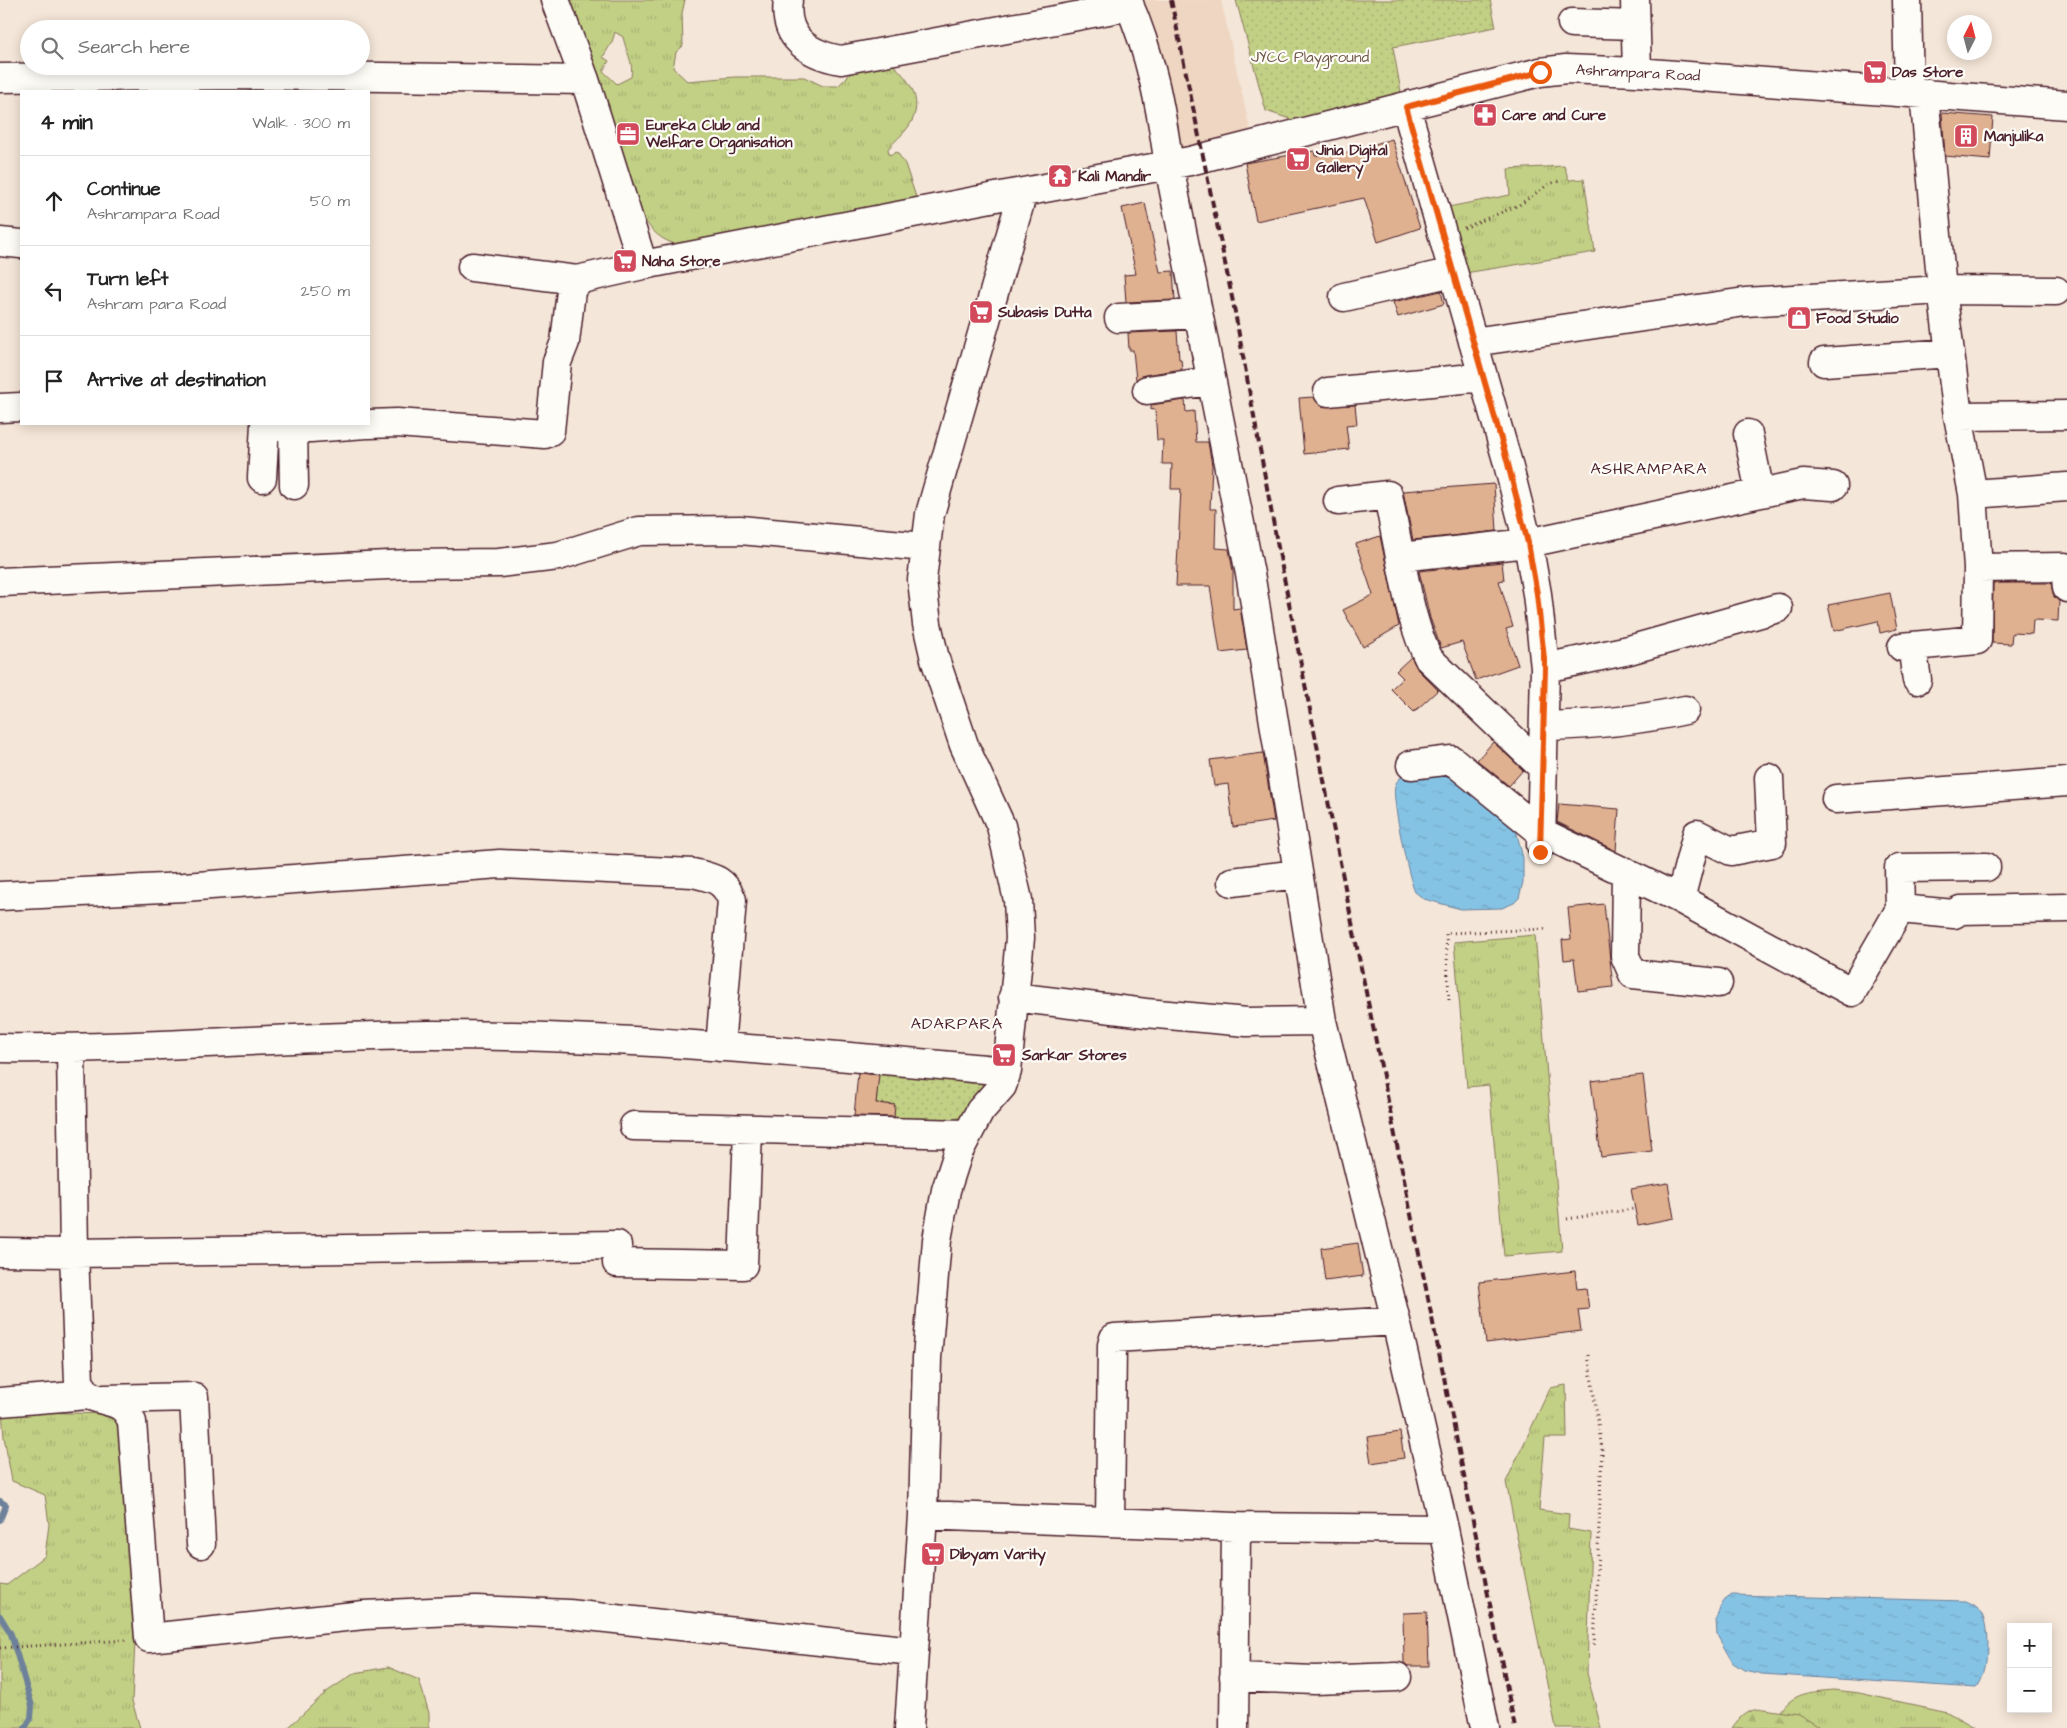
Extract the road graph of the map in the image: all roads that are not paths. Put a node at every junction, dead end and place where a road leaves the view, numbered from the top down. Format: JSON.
{"nodes":[{"id":1,"x":555,"y":0,"type":"edge"},
{"id":2,"x":788,"y":0,"type":"edge"},
{"id":3,"x":1907,"y":0,"type":"edge"},
{"id":4,"x":1128,"y":3,"type":"edge"},
{"id":5,"x":1636,"y":12,"type":"edge"},
{"id":6,"x":1572,"y":23,"type":"dead end"},
{"id":7,"x":1637,"y":72,"type":"junction"},
{"id":8,"x":0,"y":78,"type":"edge"},
{"id":9,"x":585,"y":80,"type":"junction"},
{"id":10,"x":1916,"y":92,"type":"junction"},
{"id":11,"x":2067,"y":105,"type":"edge"},
{"id":12,"x":1406,"y":107,"type":"junction"},
{"id":13,"x":1169,"y":166,"type":"junction"},
{"id":14,"x":1023,"y":192,"type":"junction"},
{"id":15,"x":0,"y":242,"type":"edge"},
{"id":16,"x":20,"y":244,"type":"edge"},
{"id":17,"x":643,"y":265,"type":"junction"},
{"id":18,"x":472,"y":267,"type":"dead end"},
{"id":19,"x":1453,"y":272,"type":"junction"},
{"id":20,"x":577,"y":280,"type":"junction"},
{"id":21,"x":1942,"y":290,"type":"junction"},
{"id":22,"x":2056,"y":291,"type":"dead end"},
{"id":23,"x":1344,"y":297,"type":"dead end"},
{"id":24,"x":1198,"y":314,"type":"junction"},
{"id":25,"x":1119,"y":318,"type":"dead end"},
{"id":26,"x":1473,"y":342,"type":"junction"},
{"id":27,"x":1950,"y":353,"type":"junction"},
{"id":28,"x":1824,"y":362,"type":"dead end"},
{"id":29,"x":1483,"y":377,"type":"junction"},
{"id":30,"x":1212,"y":381,"type":"junction"},
{"id":31,"x":1147,"y":390,"type":"dead end"},
{"id":32,"x":1328,"y":392,"type":"dead end"},
{"id":33,"x":0,"y":408,"type":"edge"},
{"id":34,"x":20,"y":408,"type":"edge"},
{"id":35,"x":2067,"y":415,"type":"edge"},
{"id":36,"x":1958,"y":416,"type":"junction"},
{"id":37,"x":370,"y":424,"type":"edge"},
{"id":38,"x":275,"y":425,"type":"edge"},
{"id":39,"x":357,"y":425,"type":"edge"},
{"id":40,"x":1748,"y":434,"type":"dead end"},
{"id":41,"x":262,"y":478,"type":"dead end"},
{"id":42,"x":294,"y":485,"type":"dead end"},
{"id":43,"x":1833,"y":486,"type":"dead end"},
{"id":44,"x":2067,"y":487,"type":"edge"},
{"id":45,"x":1760,"y":493,"type":"junction"},
{"id":46,"x":1973,"y":494,"type":"junction"},
{"id":47,"x":1338,"y":501,"type":"dead end"},
{"id":48,"x":1528,"y":543,"type":"junction"},
{"id":49,"x":925,"y":547,"type":"junction"},
{"id":50,"x":1400,"y":557,"type":"junction"},
{"id":51,"x":1978,"y":568,"type":"junction"},
{"id":52,"x":2067,"y":576,"type":"edge"},
{"id":53,"x":0,"y":582,"type":"edge"},
{"id":54,"x":1778,"y":608,"type":"dead end"},
{"id":55,"x":1545,"y":668,"type":"junction"},
{"id":56,"x":1917,"y":680,"type":"dead end"},
{"id":57,"x":1684,"y":710,"type":"dead end"},
{"id":58,"x":1544,"y":726,"type":"junction"},
{"id":59,"x":1411,"y":765,"type":"dead end"},
{"id":60,"x":1543,"y":768,"type":"junction"},
{"id":61,"x":1769,"y":778,"type":"dead end"},
{"id":62,"x":2067,"y":782,"type":"edge"},
{"id":63,"x":1836,"y":799,"type":"dead end"},
{"id":64,"x":1541,"y":842,"type":"junction"},
{"id":65,"x":1986,"y":867,"type":"dead end"},
{"id":66,"x":1626,"y":872,"type":"junction"},
{"id":67,"x":1298,"y":874,"type":"junction"},
{"id":68,"x":1232,"y":882,"type":"dead end"},
{"id":69,"x":0,"y":896,"type":"edge"},
{"id":70,"x":1680,"y":899,"type":"junction"},
{"id":71,"x":2067,"y":908,"type":"edge"},
{"id":72,"x":1900,"y":909,"type":"junction"},
{"id":73,"x":1718,"y":983,"type":"dead end"},
{"id":74,"x":1013,"y":997,"type":"junction"},
{"id":75,"x":1322,"y":1021,"type":"junction"},
{"id":76,"x":720,"y":1047,"type":"junction"},
{"id":77,"x":0,"y":1048,"type":"edge"},
{"id":78,"x":71,"y":1049,"type":"junction"},
{"id":79,"x":1007,"y":1071,"type":"junction"},
{"id":80,"x":634,"y":1126,"type":"dead end"},
{"id":81,"x":748,"y":1130,"type":"junction"},
{"id":82,"x":967,"y":1134,"type":"junction"},
{"id":83,"x":0,"y":1252,"type":"edge"},
{"id":84,"x":74,"y":1254,"type":"junction"},
{"id":85,"x":1396,"y":1321,"type":"junction"},
{"id":86,"x":93,"y":1397,"type":"junction"},
{"id":87,"x":0,"y":1402,"type":"edge"},
{"id":88,"x":923,"y":1515,"type":"junction"},
{"id":89,"x":1110,"y":1522,"type":"junction"},
{"id":90,"x":1236,"y":1527,"type":"junction"},
{"id":91,"x":1444,"y":1529,"type":"junction"},
{"id":92,"x":201,"y":1544,"type":"dead end"},
{"id":93,"x":913,"y":1651,"type":"junction"},
{"id":94,"x":1234,"y":1677,"type":"junction"},
{"id":95,"x":1397,"y":1677,"type":"dead end"},
{"id":96,"x":909,"y":1728,"type":"edge"},
{"id":97,"x":1234,"y":1728,"type":"edge"},
{"id":98,"x":1485,"y":1728,"type":"edge"}],
"edges":[{"from":1,"to":9,"type":"street"},
{"from":2,"to":4,"type":"street"},
{"from":3,"to":10,"type":"street"},
{"from":4,"to":13,"type":"street"},
{"from":5,"to":6,"type":"street"},
{"from":5,"to":7,"type":"street"},
{"from":7,"to":10,"type":"street","name":"Ashrampara Road"},
{"from":7,"to":12,"type":"street","name":"Ashrampara Road"},
{"from":8,"to":9,"type":"street"},
{"from":9,"to":17,"type":"street"},
{"from":10,"to":11,"type":"street","name":"Ashrampara Road"},
{"from":10,"to":21,"type":"street"},
{"from":12,"to":13,"type":"street","name":"Ashrampara Road"},
{"from":12,"to":19,"type":"street"},
{"from":13,"to":14,"type":"street","name":"Ashrampara Road"},
{"from":13,"to":24,"type":"street"},
{"from":14,"to":17,"type":"street","name":"Ashrampara Road"},
{"from":14,"to":49,"type":"street"},
{"from":15,"to":16,"type":"street"},
{"from":17,"to":20,"type":"street","name":"Ashrampara Road"},
{"from":18,"to":20,"type":"street","name":"Ashrampara Road"},
{"from":19,"to":23,"type":"street"},
{"from":19,"to":26,"type":"street"},
{"from":20,"to":37,"type":"street"},
{"from":21,"to":22,"type":"street"},
{"from":21,"to":26,"type":"street"},
{"from":21,"to":27,"type":"street"},
{"from":24,"to":25,"type":"street"},
{"from":24,"to":30,"type":"street"},
{"from":26,"to":29,"type":"street"},
{"from":27,"to":28,"type":"street"},
{"from":27,"to":36,"type":"street"},
{"from":29,"to":32,"type":"street"},
{"from":29,"to":48,"type":"street"},
{"from":30,"to":31,"type":"street"},
{"from":30,"to":67,"type":"street"},
{"from":33,"to":34,"type":"street"},
{"from":35,"to":36,"type":"street"},
{"from":36,"to":46,"type":"street"},
{"from":38,"to":39,"type":"street"},
{"from":38,"to":41,"type":"street"},
{"from":38,"to":42,"type":"street"},
{"from":40,"to":45,"type":"street"},
{"from":43,"to":45,"type":"street"},
{"from":44,"to":46,"type":"street"},
{"from":45,"to":48,"type":"street"},
{"from":46,"to":51,"type":"street"},
{"from":47,"to":50,"type":"street"},
{"from":48,"to":50,"type":"street"},
{"from":48,"to":55,"type":"street"},
{"from":49,"to":53,"type":"street"},
{"from":49,"to":74,"type":"street"},
{"from":50,"to":60,"type":"street"},
{"from":51,"to":52,"type":"street"},
{"from":51,"to":56,"type":"street"},
{"from":54,"to":55,"type":"street"},
{"from":55,"to":58,"type":"street"},
{"from":57,"to":58,"type":"street"},
{"from":58,"to":60,"type":"street"},
{"from":59,"to":64,"type":"street"},
{"from":60,"to":64,"type":"street"},
{"from":61,"to":70,"type":"street"},
{"from":62,"to":63,"type":"street"},
{"from":64,"to":66,"type":"street"},
{"from":65,"to":72,"type":"street"},
{"from":66,"to":70,"type":"street"},
{"from":66,"to":73,"type":"street"},
{"from":67,"to":68,"type":"street"},
{"from":67,"to":75,"type":"street"},
{"from":69,"to":76,"type":"street"},
{"from":70,"to":72,"type":"street"},
{"from":71,"to":72,"type":"street"},
{"from":74,"to":75,"type":"street"},
{"from":74,"to":79,"type":"street"},
{"from":75,"to":85,"type":"street"},
{"from":76,"to":78,"type":"street"},
{"from":76,"to":79,"type":"street"},
{"from":77,"to":78,"type":"street"},
{"from":78,"to":84,"type":"street"},
{"from":79,"to":82,"type":"street"},
{"from":80,"to":81,"type":"street"},
{"from":81,"to":82,"type":"street"},
{"from":81,"to":84,"type":"street"},
{"from":82,"to":88,"type":"street"},
{"from":83,"to":84,"type":"street"},
{"from":84,"to":86,"type":"street"},
{"from":85,"to":89,"type":"street"},
{"from":85,"to":91,"type":"street"},
{"from":86,"to":87,"type":"street"},
{"from":86,"to":92,"type":"street"},
{"from":86,"to":93,"type":"street"},
{"from":88,"to":89,"type":"street"},
{"from":88,"to":93,"type":"street"},
{"from":89,"to":90,"type":"street"},
{"from":90,"to":91,"type":"street"},
{"from":90,"to":94,"type":"street"},
{"from":91,"to":98,"type":"street"},
{"from":93,"to":96,"type":"street"},
{"from":94,"to":95,"type":"street"},
{"from":94,"to":97,"type":"street"}]}
